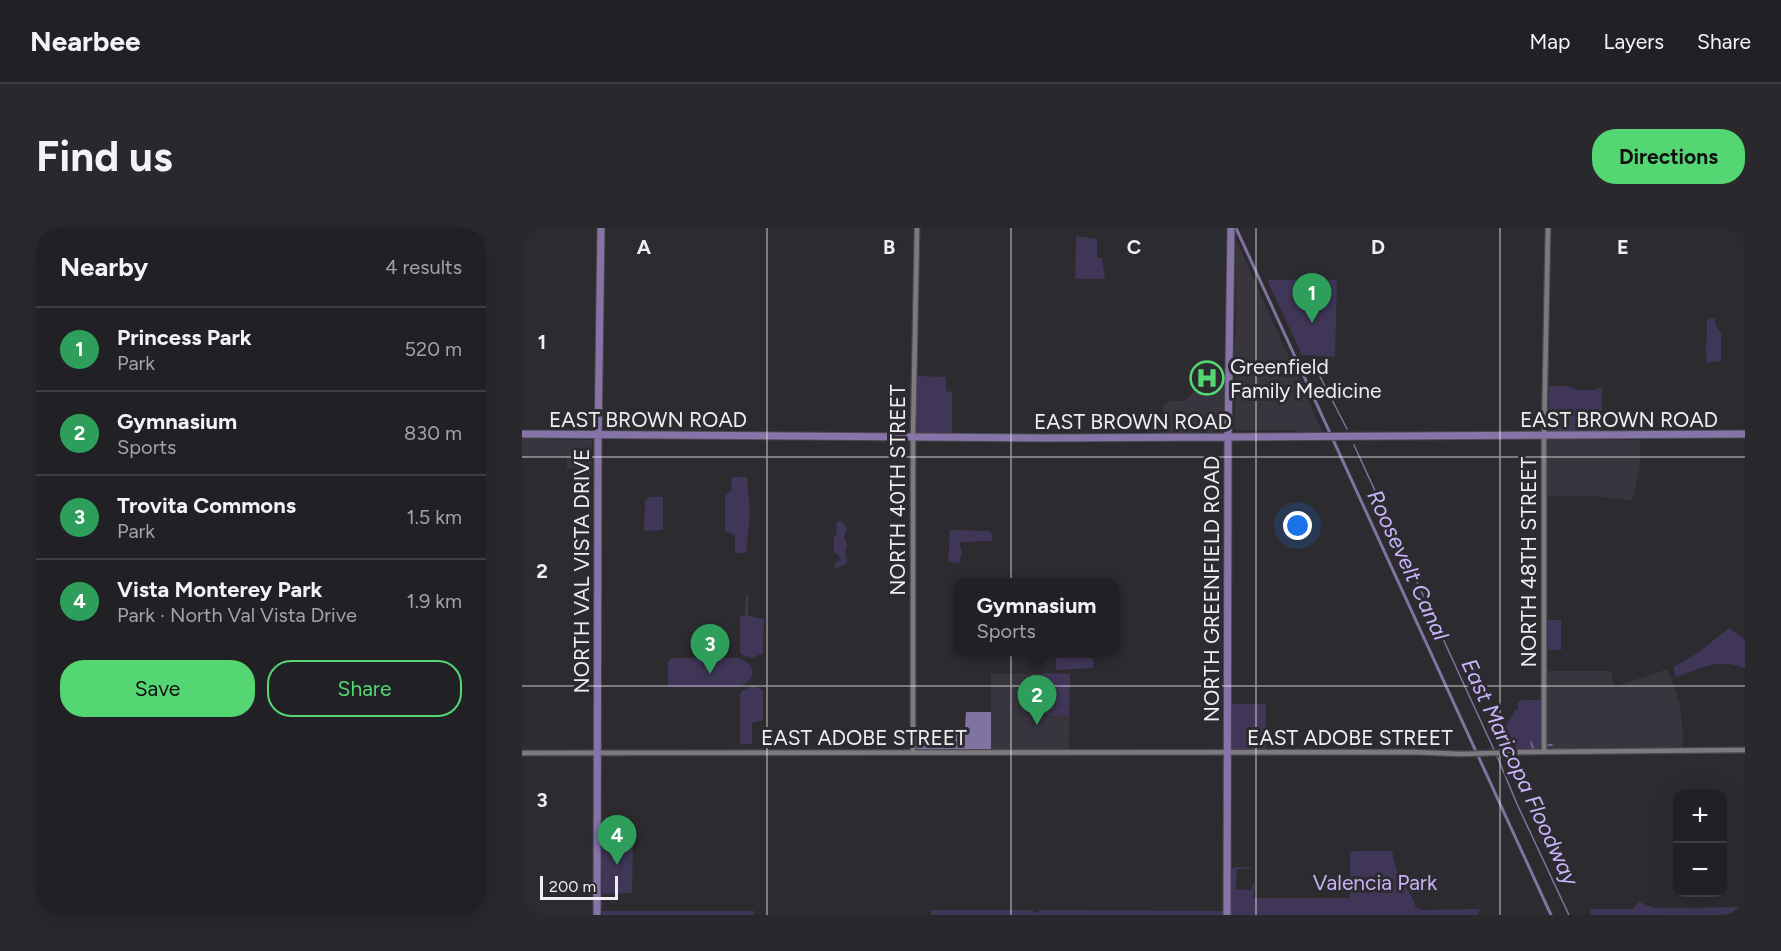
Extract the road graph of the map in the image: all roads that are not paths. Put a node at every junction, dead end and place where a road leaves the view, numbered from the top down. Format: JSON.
{"nodes":[{"id":1,"x":601,"y":228,"type":"edge"},
{"id":2,"x":917,"y":228,"type":"edge"},
{"id":3,"x":1231,"y":228,"type":"edge"},
{"id":4,"x":1548,"y":228,"type":"edge"},
{"id":5,"x":1745,"y":434,"type":"edge"},
{"id":6,"x":522,"y":435,"type":"edge"},
{"id":7,"x":599,"y":435,"type":"junction"},
{"id":8,"x":1544,"y":436,"type":"junction"},
{"id":9,"x":913,"y":437,"type":"junction"},
{"id":10,"x":1228,"y":437,"type":"junction"},
{"id":11,"x":1745,"y":750,"type":"edge"},
{"id":12,"x":1544,"y":751,"type":"junction"},
{"id":13,"x":522,"y":753,"type":"edge"},
{"id":14,"x":597,"y":753,"type":"junction"},
{"id":15,"x":913,"y":753,"type":"junction"},
{"id":16,"x":1227,"y":753,"type":"junction"},
{"id":17,"x":597,"y":915,"type":"edge"},
{"id":18,"x":1227,"y":915,"type":"edge"}],
"edges":[{"from":1,"to":7,"type":"main road","name":"NORTH VAL VISTA DRIVE"},
{"from":2,"to":9,"type":"street","name":"NORTH 40TH STREET"},
{"from":3,"to":10,"type":"main road","name":"NORTH GREENFIELD ROAD"},
{"from":4,"to":8,"type":"street","name":"NORTH 48TH STREET"},
{"from":5,"to":8,"type":"main road","name":"EAST BROWN ROAD"},
{"from":6,"to":7,"type":"main road","name":"EAST BROWN ROAD"},
{"from":7,"to":9,"type":"main road","name":"EAST BROWN ROAD"},
{"from":7,"to":14,"type":"main road","name":"NORTH VAL VISTA DRIVE"},
{"from":8,"to":10,"type":"main road","name":"EAST BROWN ROAD"},
{"from":8,"to":12,"type":"street","name":"NORTH 48TH STREET"},
{"from":9,"to":10,"type":"main road","name":"EAST BROWN ROAD"},
{"from":9,"to":15,"type":"street","name":"NORTH 40TH STREET"},
{"from":10,"to":16,"type":"main road","name":"NORTH GREENFIELD ROAD"},
{"from":11,"to":12,"type":"street","name":"EAST ADOBE STREET"},
{"from":12,"to":16,"type":"street","name":"EAST ADOBE STREET"},
{"from":13,"to":14,"type":"street","name":"EAST ADOBE STREET"},
{"from":14,"to":15,"type":"street","name":"EAST ADOBE STREET"},
{"from":14,"to":17,"type":"main road","name":"NORTH VAL VISTA DRIVE"},
{"from":15,"to":16,"type":"street","name":"EAST ADOBE STREET"},
{"from":16,"to":18,"type":"main road","name":"NORTH GREENFIELD ROAD"}]}
